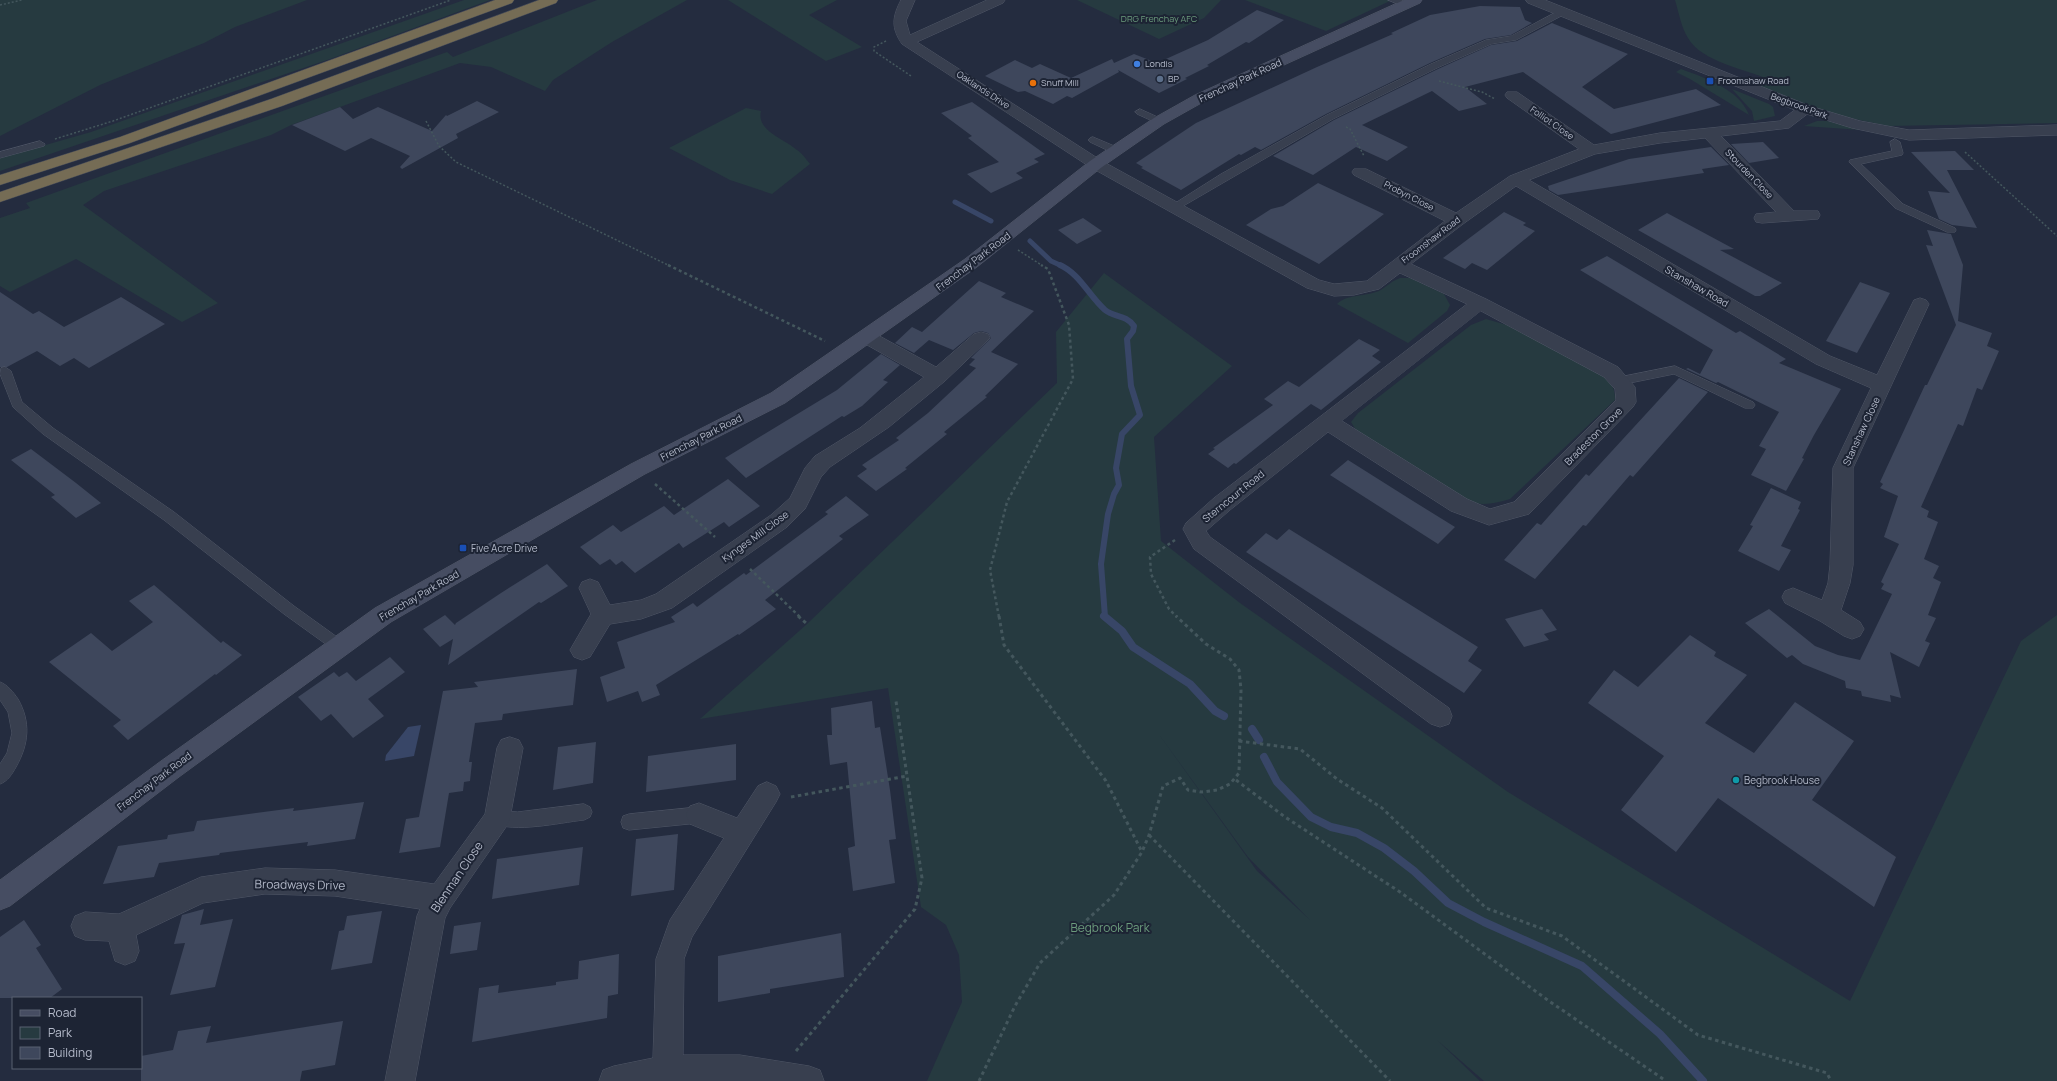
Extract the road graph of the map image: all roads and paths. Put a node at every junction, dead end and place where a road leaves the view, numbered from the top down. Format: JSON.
{"nodes":[{"id":1,"x":22,"y":0,"type":"edge"},
{"id":2,"x":450,"y":0,"type":"edge"},
{"id":3,"x":508,"y":0,"type":"edge"},
{"id":4,"x":551,"y":0,"type":"edge"},
{"id":5,"x":908,"y":0,"type":"edge"},
{"id":6,"x":998,"y":0,"type":"edge"},
{"id":7,"x":1533,"y":0,"type":"edge"},
{"id":8,"x":1404,"y":1,"type":"edge"},
{"id":9,"x":0,"y":5,"type":"edge"},
{"id":10,"x":1562,"y":12,"type":"junction"},
{"id":11,"x":905,"y":38,"type":"junction"},
{"id":12,"x":911,"y":76,"type":"dead end"},
{"id":13,"x":1512,"y":95,"type":"dead end"},
{"id":14,"x":1805,"y":109,"type":"junction"},
{"id":15,"x":1140,"y":112,"type":"dead end"},
{"id":16,"x":1330,"y":117,"type":"junction"},
{"id":17,"x":426,"y":121,"type":"dead end"},
{"id":18,"x":1159,"y":121,"type":"junction"},
{"id":19,"x":2057,"y":130,"type":"edge"},
{"id":20,"x":1708,"y":132,"type":"junction"},
{"id":21,"x":1945,"y":134,"type":"junction"},
{"id":22,"x":1094,"y":140,"type":"dead end"},
{"id":23,"x":1895,"y":142,"type":"dead end"},
{"id":24,"x":40,"y":144,"type":"joint"},
{"id":25,"x":1115,"y":150,"type":"junction"},
{"id":26,"x":1592,"y":150,"type":"junction"},
{"id":27,"x":0,"y":155,"type":"edge"},
{"id":28,"x":1096,"y":164,"type":"junction"},
{"id":29,"x":1363,"y":166,"type":"joint"},
{"id":30,"x":1516,"y":179,"type":"junction"},
{"id":31,"x":0,"y":180,"type":"edge"},
{"id":32,"x":0,"y":197,"type":"edge"},
{"id":33,"x":1174,"y":208,"type":"junction"},
{"id":34,"x":1812,"y":215,"type":"dead end"},
{"id":35,"x":1789,"y":216,"type":"junction"},
{"id":36,"x":1762,"y":218,"type":"dead end"},
{"id":37,"x":1457,"y":220,"type":"junction"},
{"id":38,"x":1951,"y":230,"type":"dead end"},
{"id":39,"x":2057,"y":236,"type":"edge"},
{"id":40,"x":1002,"y":239,"type":"junction"},
{"id":41,"x":1398,"y":265,"type":"junction"},
{"id":42,"x":1480,"y":303,"type":"junction"},
{"id":43,"x":1920,"y":304,"type":"dead end"},
{"id":44,"x":867,"y":337,"type":"junction"},
{"id":45,"x":982,"y":338,"type":"dead end"},
{"id":46,"x":846,"y":351,"type":"junction"},
{"id":47,"x":5,"y":371,"type":"dead end"},
{"id":48,"x":938,"y":376,"type":"junction"},
{"id":49,"x":1620,"y":381,"type":"junction"},
{"id":50,"x":1883,"y":385,"type":"junction"},
{"id":51,"x":1749,"y":405,"type":"dead end"},
{"id":52,"x":1328,"y":422,"type":"junction"},
{"id":53,"x":1167,"y":544,"type":"dead end"},
{"id":54,"x":590,"y":588,"type":"dead end"},
{"id":55,"x":1794,"y":598,"type":"dead end"},
{"id":56,"x":1828,"y":614,"type":"junction"},
{"id":57,"x":603,"y":615,"type":"junction"},
{"id":58,"x":1852,"y":629,"type":"dead end"},
{"id":59,"x":339,"y":646,"type":"junction"},
{"id":60,"x":582,"y":650,"type":"dead end"},
{"id":61,"x":0,"y":689,"type":"edge"},
{"id":62,"x":896,"y":701,"type":"dead end"},
{"id":63,"x":1440,"y":716,"type":"dead end"},
{"id":64,"x":1239,"y":741,"type":"junction"},
{"id":65,"x":510,"y":748,"type":"dead end"},
{"id":66,"x":907,"y":776,"type":"junction"},
{"id":67,"x":0,"y":777,"type":"edge"},
{"id":68,"x":1236,"y":780,"type":"junction"},
{"id":69,"x":764,"y":798,"type":"joint"},
{"id":70,"x":584,"y":812,"type":"dead end"},
{"id":71,"x":699,"y":815,"type":"joint"},
{"id":72,"x":497,"y":818,"type":"junction"},
{"id":73,"x":629,"y":822,"type":"dead end"},
{"id":74,"x":741,"y":832,"type":"junction"},
{"id":75,"x":1149,"y":835,"type":"junction"},
{"id":76,"x":1142,"y":852,"type":"junction"},
{"id":77,"x":0,"y":897,"type":"edge"},
{"id":78,"x":440,"y":898,"type":"junction"},
{"id":79,"x":85,"y":926,"type":"dead end"},
{"id":80,"x":668,"y":1071,"type":"junction"},
{"id":81,"x":775,"y":1076,"type":"junction"},
{"id":82,"x":400,"y":1081,"type":"edge"},
{"id":83,"x":614,"y":1081,"type":"edge"},
{"id":84,"x":809,"y":1081,"type":"edge"},
{"id":85,"x":979,"y":1081,"type":"edge"},
{"id":86,"x":1390,"y":1081,"type":"edge"},
{"id":87,"x":1666,"y":1081,"type":"edge"},
{"id":88,"x":1831,"y":1081,"type":"edge"}],
"edges":[{"from":1,"to":9,"type":"path"},
{"from":2,"to":24,"type":"path"},
{"from":3,"to":31,"type":"highway"},
{"from":4,"to":32,"type":"highway"},
{"from":5,"to":11,"type":"street"},
{"from":6,"to":11,"type":"street"},
{"from":7,"to":10,"type":"street","name":"Begbrook Park"},
{"from":8,"to":18,"type":"main road","name":"Frenchay Park Road"},
{"from":10,"to":14,"type":"street","name":"Begbrook Park"},
{"from":10,"to":16,"type":"lane"},
{"from":11,"to":12,"type":"path"},
{"from":11,"to":28,"type":"street","name":"Oaklands Drive"},
{"from":13,"to":26,"type":"street","name":"Folliot Close"},
{"from":14,"to":20,"type":"street","name":"Froomshaw Road"},
{"from":14,"to":21,"type":"street","name":"Begbrook Park"},
{"from":15,"to":18,"type":"lane"},
{"from":16,"to":29,"type":"path"},
{"from":16,"to":33,"type":"lane"},
{"from":17,"to":46,"type":"path"},
{"from":18,"to":25,"type":"main road","name":"Frenchay Park Road"},
{"from":19,"to":21,"type":"street","name":"Begbrook Park"},
{"from":20,"to":26,"type":"street","name":"Froomshaw Road"},
{"from":20,"to":35,"type":"street","name":"Stourden Close"},
{"from":21,"to":39,"type":"path"},
{"from":22,"to":25,"type":"lane"},
{"from":23,"to":38,"type":"lane"},
{"from":24,"to":27,"type":"lane"},
{"from":25,"to":28,"type":"main road","name":"Frenchay Park Road"},
{"from":26,"to":30,"type":"street","name":"Froomshaw Road"},
{"from":28,"to":33,"type":"street","name":"Froomshaw Road"},
{"from":28,"to":40,"type":"main road","name":"Frenchay Park Road"},
{"from":29,"to":37,"type":"street","name":"Probyn Close"},
{"from":30,"to":37,"type":"street","name":"Froomshaw Road"},
{"from":30,"to":50,"type":"street","name":"Stanshaw Road"},
{"from":33,"to":41,"type":"street","name":"Froomshaw Road"},
{"from":34,"to":35,"type":"street"},
{"from":35,"to":36,"type":"street"},
{"from":37,"to":41,"type":"street","name":"Froomshaw Road"},
{"from":40,"to":44,"type":"main road","name":"Frenchay Park Road"},
{"from":40,"to":76,"type":"path"},
{"from":41,"to":42,"type":"street"},
{"from":42,"to":49,"type":"street"},
{"from":42,"to":52,"type":"street","name":"Sterncourt Road"},
{"from":43,"to":50,"type":"street","name":"Stanshaw Close"},
{"from":44,"to":46,"type":"main road","name":"Frenchay Park Road"},
{"from":44,"to":48,"type":"street"},
{"from":45,"to":48,"type":"street","name":"Kynges Mill Close"},
{"from":46,"to":59,"type":"main road","name":"Frenchay Park Road"},
{"from":47,"to":59,"type":"lane"},
{"from":48,"to":57,"type":"street","name":"Kynges Mill Close"},
{"from":49,"to":51,"type":"lane"},
{"from":49,"to":52,"type":"street","name":"Bradeston Grove"},
{"from":50,"to":56,"type":"street","name":"Stanshaw Close"},
{"from":52,"to":63,"type":"street","name":"Sterncourt Road"},
{"from":53,"to":64,"type":"path"},
{"from":54,"to":57,"type":"street"},
{"from":55,"to":56,"type":"street"},
{"from":56,"to":58,"type":"street"},
{"from":57,"to":60,"type":"street"},
{"from":59,"to":77,"type":"main road","name":"Frenchay Park Road"},
{"from":61,"to":67,"type":"lane"},
{"from":62,"to":66,"type":"path"},
{"from":64,"to":68,"type":"path"},
{"from":64,"to":88,"type":"path"},
{"from":65,"to":72,"type":"street","name":"Blenman Close"},
{"from":66,"to":69,"type":"path"},
{"from":66,"to":81,"type":"path"},
{"from":68,"to":75,"type":"path"},
{"from":68,"to":87,"type":"path"},
{"from":69,"to":74,"type":"street"},
{"from":70,"to":72,"type":"lane"},
{"from":71,"to":73,"type":"lane"},
{"from":71,"to":74,"type":"street"},
{"from":72,"to":78,"type":"street","name":"Blenman Close"},
{"from":74,"to":80,"type":"street"},
{"from":75,"to":76,"type":"path"},
{"from":75,"to":86,"type":"path"},
{"from":76,"to":85,"type":"path"},
{"from":78,"to":79,"type":"street","name":"Broadways Drive"},
{"from":78,"to":82,"type":"street","name":"Blenman Close"},
{"from":80,"to":81,"type":"street"},
{"from":80,"to":83,"type":"street"},
{"from":81,"to":84,"type":"street"}]}
